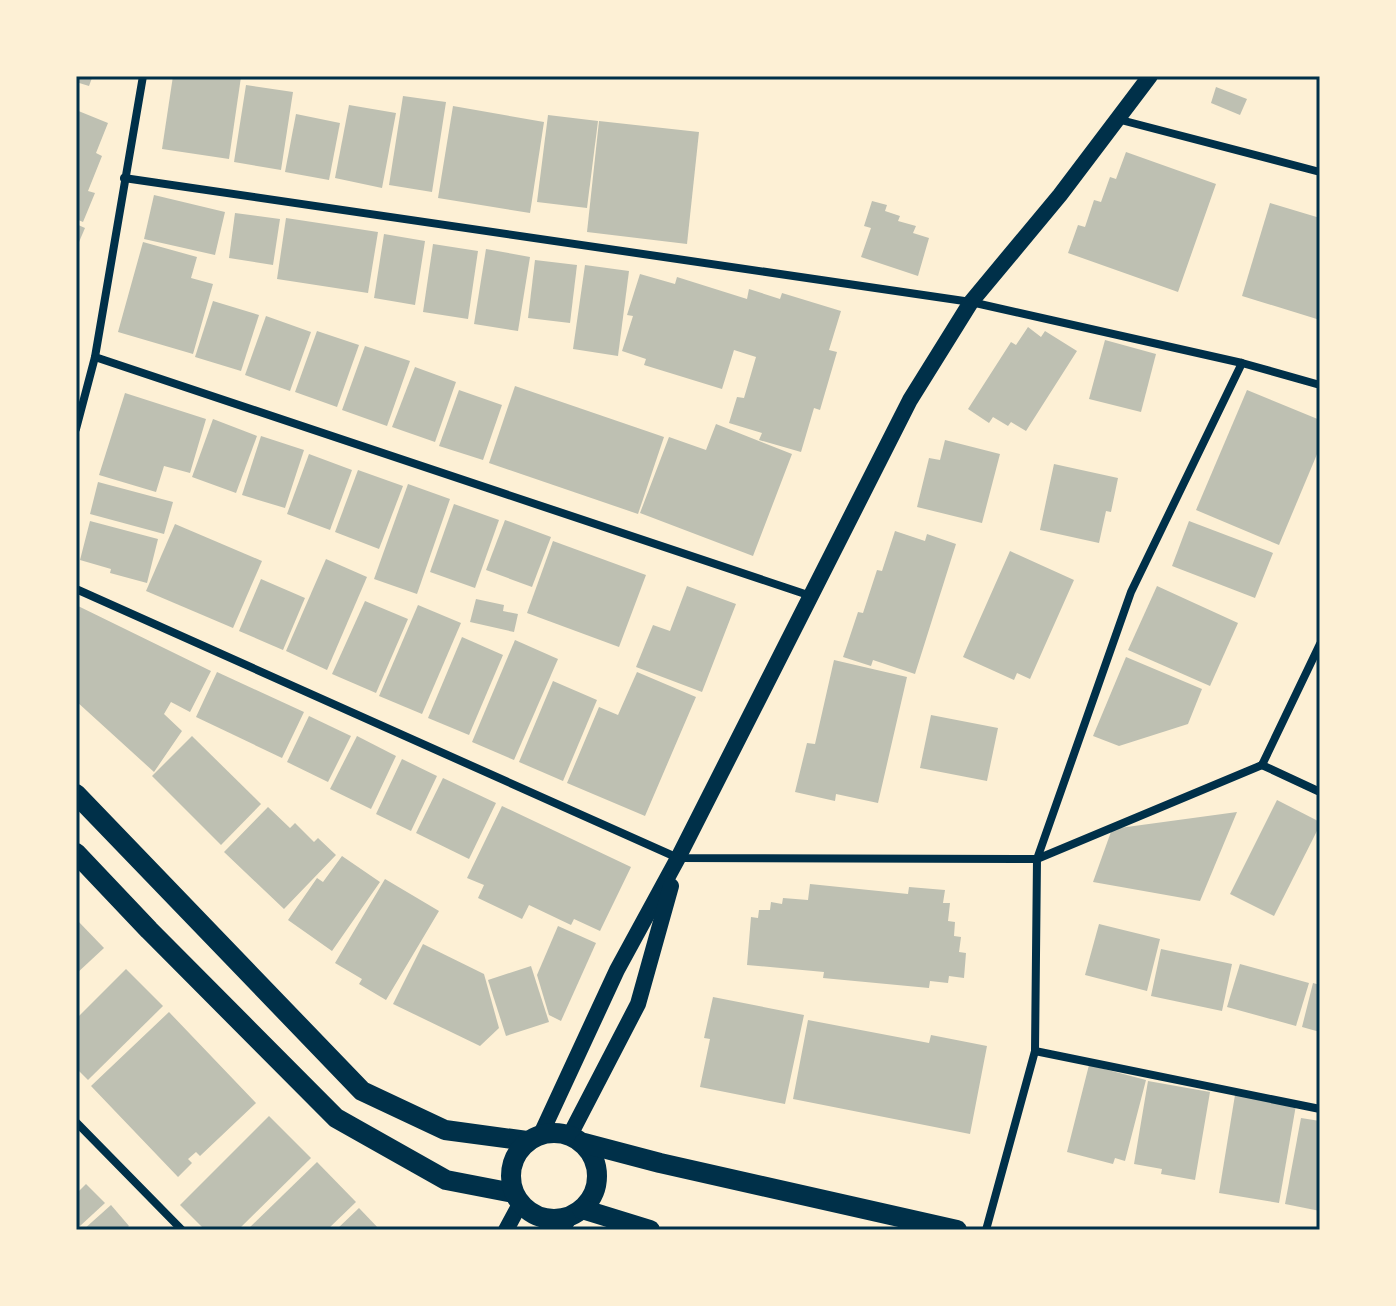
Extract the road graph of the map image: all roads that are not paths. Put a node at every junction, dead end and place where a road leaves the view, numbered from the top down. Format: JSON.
{"nodes":[{"id":1,"x":143,"y":76,"type":"edge"},
{"id":2,"x":1150,"y":76,"type":"edge"},
{"id":3,"x":1116,"y":119,"type":"junction"},
{"id":4,"x":1320,"y":172,"type":"edge"},
{"id":5,"x":124,"y":178,"type":"junction"},
{"id":6,"x":971,"y":302,"type":"junction"},
{"id":7,"x":95,"y":357,"type":"junction"},
{"id":8,"x":1242,"y":363,"type":"junction"},
{"id":9,"x":1320,"y":385,"type":"edge"},
{"id":10,"x":76,"y":429,"type":"edge"},
{"id":11,"x":76,"y":589,"type":"edge"},
{"id":12,"x":812,"y":596,"type":"junction"},
{"id":13,"x":1320,"y":644,"type":"edge"},
{"id":14,"x":1262,"y":765,"type":"junction"},
{"id":15,"x":1320,"y":792,"type":"edge"},
{"id":16,"x":76,"y":794,"type":"edge"},
{"id":17,"x":76,"y":853,"type":"edge"},
{"id":18,"x":678,"y":858,"type":"junction"},
{"id":19,"x":1037,"y":859,"type":"junction"},
{"id":20,"x":1035,"y":1051,"type":"junction"},
{"id":21,"x":1320,"y":1109,"type":"edge"},
{"id":22,"x":76,"y":1122,"type":"edge"},
{"id":23,"x":534,"y":1137,"type":"junction"},
{"id":24,"x":577,"y":1139,"type":"junction"},
{"id":25,"x":517,"y":1198,"type":"junction"},
{"id":26,"x":572,"y":1218,"type":"edge"},
{"id":27,"x":182,"y":1230,"type":"edge"},
{"id":28,"x":506,"y":1230,"type":"edge"},
{"id":29,"x":650,"y":1230,"type":"edge"},
{"id":30,"x":957,"y":1230,"type":"edge"},
{"id":31,"x":986,"y":1230,"type":"edge"}],
"edges":[{"from":1,"to":5,"type":"street"},
{"from":2,"to":3,"type":"main road"},
{"from":3,"to":4,"type":"street"},
{"from":3,"to":6,"type":"main road"},
{"from":5,"to":6,"type":"street"},
{"from":5,"to":7,"type":"street"},
{"from":6,"to":8,"type":"street"},
{"from":6,"to":12,"type":"main road"},
{"from":7,"to":10,"type":"street"},
{"from":7,"to":12,"type":"street"},
{"from":8,"to":9,"type":"street"},
{"from":8,"to":19,"type":"street"},
{"from":11,"to":18,"type":"street"},
{"from":12,"to":18,"type":"main road"},
{"from":13,"to":14,"type":"street"},
{"from":14,"to":15,"type":"street"},
{"from":14,"to":19,"type":"street"},
{"from":16,"to":23,"type":"main road"},
{"from":17,"to":25,"type":"main road"},
{"from":18,"to":19,"type":"street"},
{"from":18,"to":23,"type":"main road"},
{"from":18,"to":24,"type":"main road"},
{"from":19,"to":20,"type":"street"},
{"from":20,"to":21,"type":"street"},
{"from":20,"to":31,"type":"street"},
{"from":22,"to":27,"type":"street"},
{"from":23,"to":24,"type":"main road"},
{"from":23,"to":25,"type":"main road"},
{"from":24,"to":26,"type":"main road"},
{"from":24,"to":30,"type":"main road"},
{"from":25,"to":26,"type":"main road"},
{"from":25,"to":28,"type":"main road"},
{"from":26,"to":29,"type":"main road"}]}
